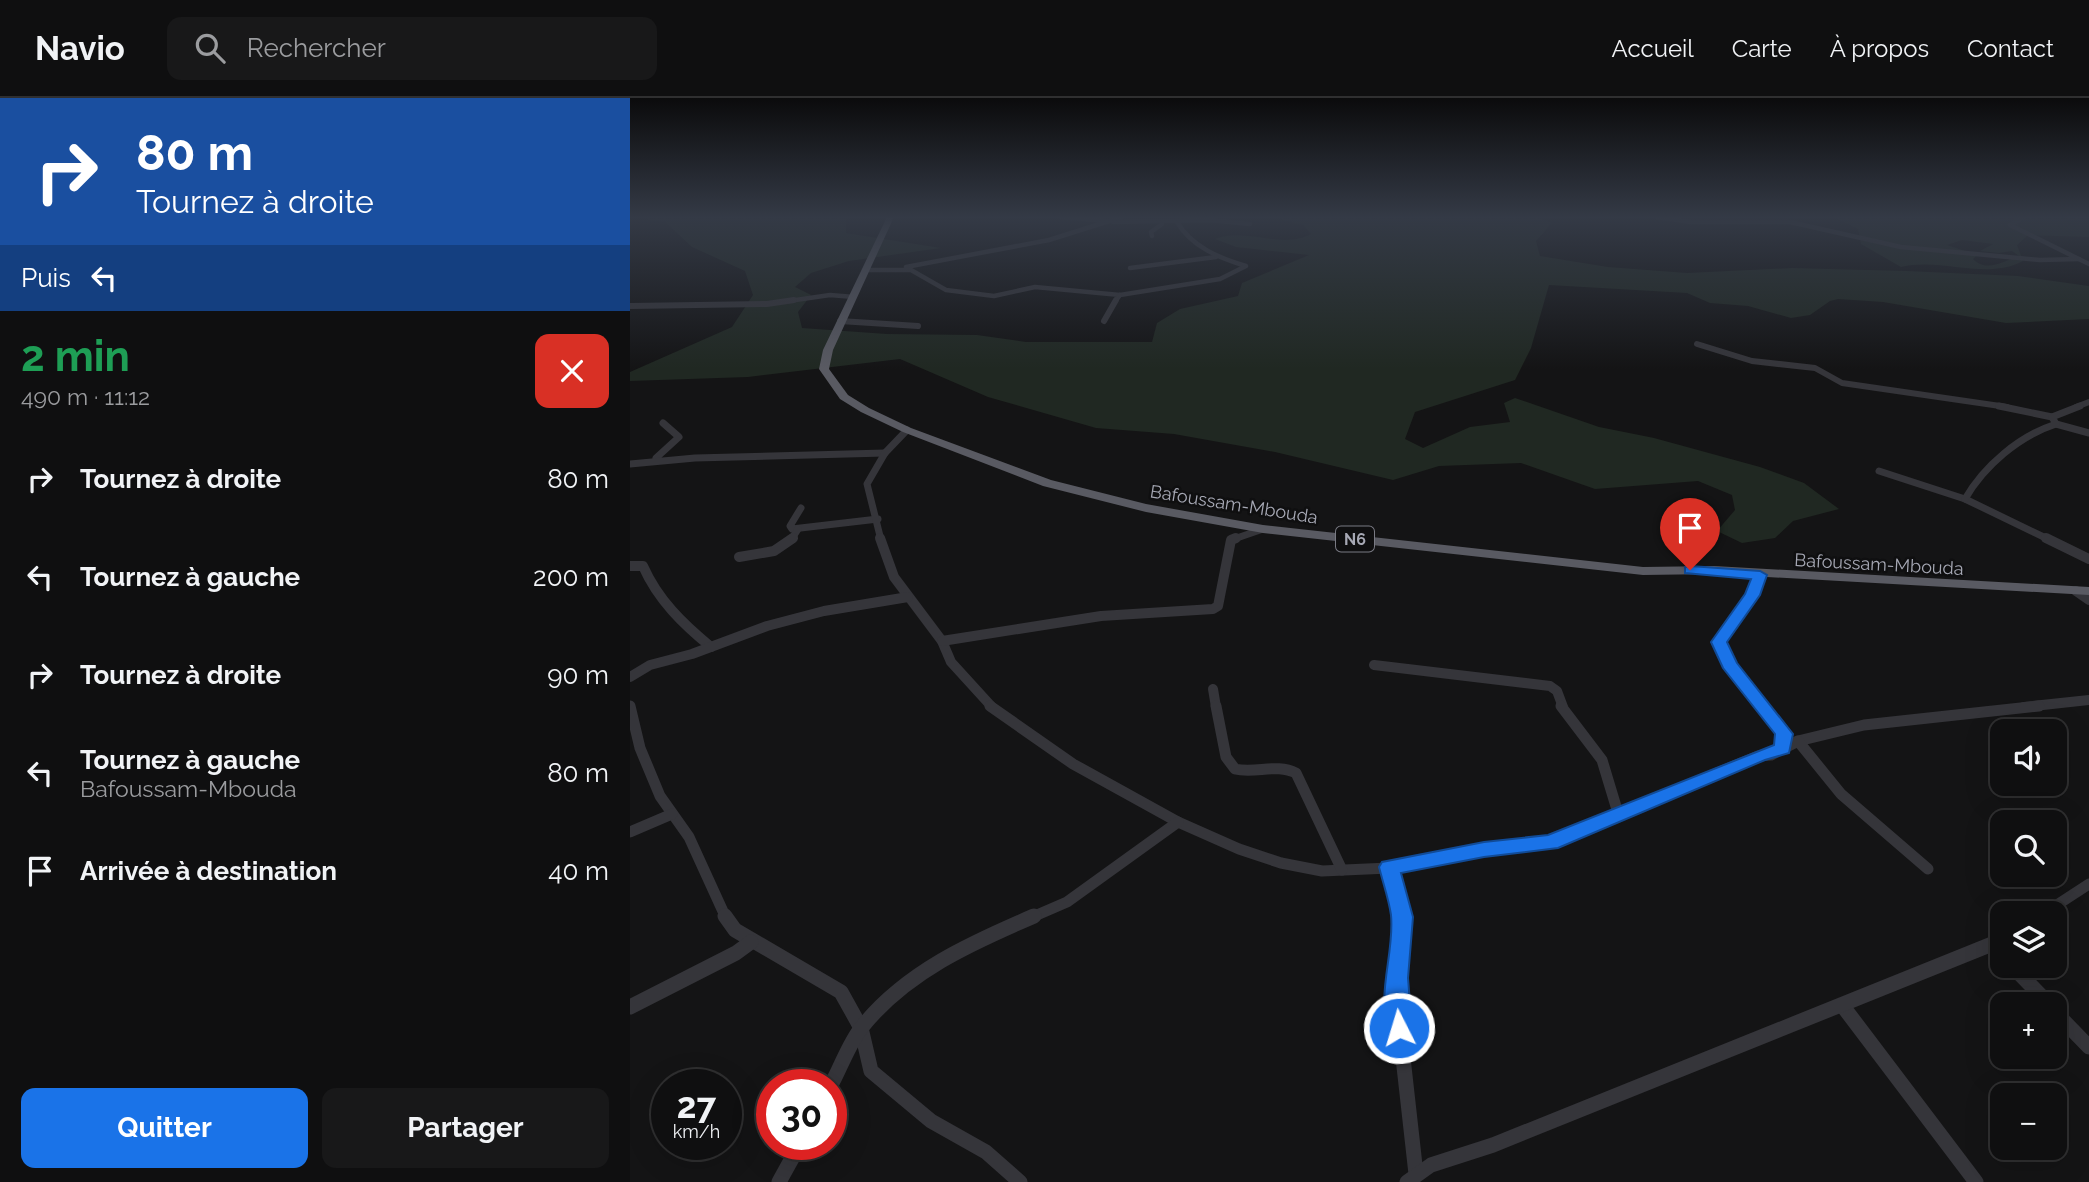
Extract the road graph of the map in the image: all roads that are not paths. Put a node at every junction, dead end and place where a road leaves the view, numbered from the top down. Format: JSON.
{"nodes":[{"id":1,"x":895,"y":268,"type":"joint"},
{"id":2,"x":1130,"y":268,"type":"dead end"},
{"id":3,"x":1133,"y":268,"type":"edge"},
{"id":4,"x":1243,"y":268,"type":"edge"},
{"id":5,"x":865,"y":270,"type":"joint"},
{"id":6,"x":1120,"y":295,"type":"junction"},
{"id":7,"x":854,"y":297,"type":"junction"},
{"id":8,"x":630,"y":306,"type":"edge"},
{"id":9,"x":840,"y":321,"type":"junction"},
{"id":10,"x":1104,"y":321,"type":"dead end"},
{"id":11,"x":918,"y":326,"type":"dead end"},
{"id":12,"x":1697,"y":344,"type":"dead end"},
{"id":13,"x":2089,"y":402,"type":"edge"},
{"id":14,"x":2054,"y":420,"type":"junction"},
{"id":15,"x":663,"y":423,"type":"dead end"},
{"id":16,"x":907,"y":430,"type":"junction"},
{"id":17,"x":2089,"y":433,"type":"edge"},
{"id":18,"x":885,"y":453,"type":"junction"},
{"id":19,"x":660,"y":460,"type":"junction"},
{"id":20,"x":630,"y":464,"type":"edge"},
{"id":21,"x":1879,"y":471,"type":"dead end"},
{"id":22,"x":1965,"y":499,"type":"junction"},
{"id":23,"x":801,"y":508,"type":"dead end"},
{"id":24,"x":878,"y":519,"type":"junction"},
{"id":25,"x":798,"y":529,"type":"junction"},
{"id":26,"x":1263,"y":529,"type":"junction"},
{"id":27,"x":739,"y":556,"type":"dead end"},
{"id":28,"x":2089,"y":559,"type":"edge"},
{"id":29,"x":630,"y":566,"type":"edge"},
{"id":30,"x":1760,"y":575,"type":"junction"},
{"id":31,"x":2083,"y":591,"type":"edge"},
{"id":32,"x":908,"y":597,"type":"junction"},
{"id":33,"x":2089,"y":600,"type":"edge"},
{"id":34,"x":942,"y":641,"type":"junction"},
{"id":35,"x":711,"y":647,"type":"junction"},
{"id":36,"x":1374,"y":664,"type":"dead end"},
{"id":37,"x":631,"y":675,"type":"edge"},
{"id":38,"x":1213,"y":689,"type":"dead end"},
{"id":39,"x":2089,"y":700,"type":"edge"},
{"id":40,"x":630,"y":706,"type":"edge"},
{"id":41,"x":1798,"y":741,"type":"junction"},
{"id":42,"x":1782,"y":749,"type":"junction"},
{"id":43,"x":1618,"y":813,"type":"junction"},
{"id":44,"x":672,"y":814,"type":"junction"},
{"id":45,"x":1178,"y":822,"type":"junction"},
{"id":46,"x":630,"y":832,"type":"edge"},
{"id":47,"x":1389,"y":867,"type":"junction"},
{"id":48,"x":1928,"y":869,"type":"dead end"},
{"id":49,"x":1342,"y":870,"type":"junction"},
{"id":50,"x":2089,"y":884,"type":"edge"},
{"id":51,"x":2063,"y":901,"type":"edge"},
{"id":52,"x":751,"y":942,"type":"junction"},
{"id":53,"x":1990,"y":950,"type":"edge"},
{"id":54,"x":2024,"y":978,"type":"edge"},
{"id":55,"x":2037,"y":992,"type":"edge"},
{"id":56,"x":1842,"y":1006,"type":"junction"},
{"id":57,"x":630,"y":1007,"type":"edge"},
{"id":58,"x":2067,"y":1024,"type":"edge"},
{"id":59,"x":861,"y":1028,"type":"junction"},
{"id":60,"x":2089,"y":1047,"type":"edge"},
{"id":61,"x":839,"y":1069,"type":"edge"},
{"id":62,"x":791,"y":1160,"type":"edge"},
{"id":63,"x":1411,"y":1178,"type":"edge"},
{"id":64,"x":779,"y":1182,"type":"edge"},
{"id":65,"x":1020,"y":1182,"type":"edge"},
{"id":66,"x":1976,"y":1182,"type":"edge"}],
"edges":[{"from":1,"to":5,"type":"street"},
{"from":1,"to":6,"type":"street"},
{"from":2,"to":3,"type":"street"},
{"from":4,"to":6,"type":"street"},
{"from":5,"to":7,"type":"highway","name":"Bafoussam-Mbouda","number":"N6"},
{"from":6,"to":10,"type":"street"},
{"from":7,"to":8,"type":"street"},
{"from":7,"to":9,"type":"highway","name":"Bafoussam-Mbouda","number":"N6"},
{"from":9,"to":11,"type":"street"},
{"from":9,"to":16,"type":"highway","name":"Bafoussam-Mbouda","number":"N6"},
{"from":12,"to":14,"type":"street"},
{"from":13,"to":14,"type":"street"},
{"from":14,"to":17,"type":"street"},
{"from":14,"to":22,"type":"street"},
{"from":15,"to":19,"type":"street"},
{"from":16,"to":18,"type":"street"},
{"from":16,"to":26,"type":"highway","name":"Bafoussam-Mbouda","number":"N6"},
{"from":18,"to":19,"type":"street"},
{"from":18,"to":24,"type":"street"},
{"from":19,"to":20,"type":"street"},
{"from":21,"to":22,"type":"street"},
{"from":22,"to":28,"type":"street"},
{"from":23,"to":25,"type":"street"},
{"from":24,"to":25,"type":"street"},
{"from":24,"to":32,"type":"street"},
{"from":25,"to":27,"type":"street"},
{"from":26,"to":30,"type":"highway","name":"Bafoussam-Mbouda","number":"N6"},
{"from":26,"to":34,"type":"street"},
{"from":29,"to":35,"type":"street"},
{"from":30,"to":31,"type":"highway","name":"Bafoussam-Mbouda","number":"N6"},
{"from":30,"to":42,"type":"street"},
{"from":31,"to":33,"type":"street"},
{"from":32,"to":34,"type":"street"},
{"from":32,"to":35,"type":"street"},
{"from":34,"to":45,"type":"street"},
{"from":35,"to":37,"type":"street"},
{"from":36,"to":43,"type":"street"},
{"from":38,"to":49,"type":"street"},
{"from":39,"to":41,"type":"street"},
{"from":40,"to":44,"type":"street"},
{"from":41,"to":42,"type":"street"},
{"from":41,"to":48,"type":"street"},
{"from":42,"to":43,"type":"street"},
{"from":43,"to":47,"type":"street"},
{"from":44,"to":46,"type":"street"},
{"from":44,"to":52,"type":"street"},
{"from":45,"to":49,"type":"street"},
{"from":45,"to":59,"type":"street"},
{"from":47,"to":49,"type":"street"},
{"from":47,"to":63,"type":"street"},
{"from":50,"to":51,"type":"street"},
{"from":52,"to":57,"type":"street"},
{"from":52,"to":59,"type":"street"},
{"from":53,"to":56,"type":"street"},
{"from":54,"to":55,"type":"street"},
{"from":56,"to":63,"type":"street"},
{"from":56,"to":66,"type":"street"},
{"from":58,"to":60,"type":"street"},
{"from":59,"to":61,"type":"street"},
{"from":59,"to":65,"type":"street"},
{"from":62,"to":64,"type":"street"}]}
